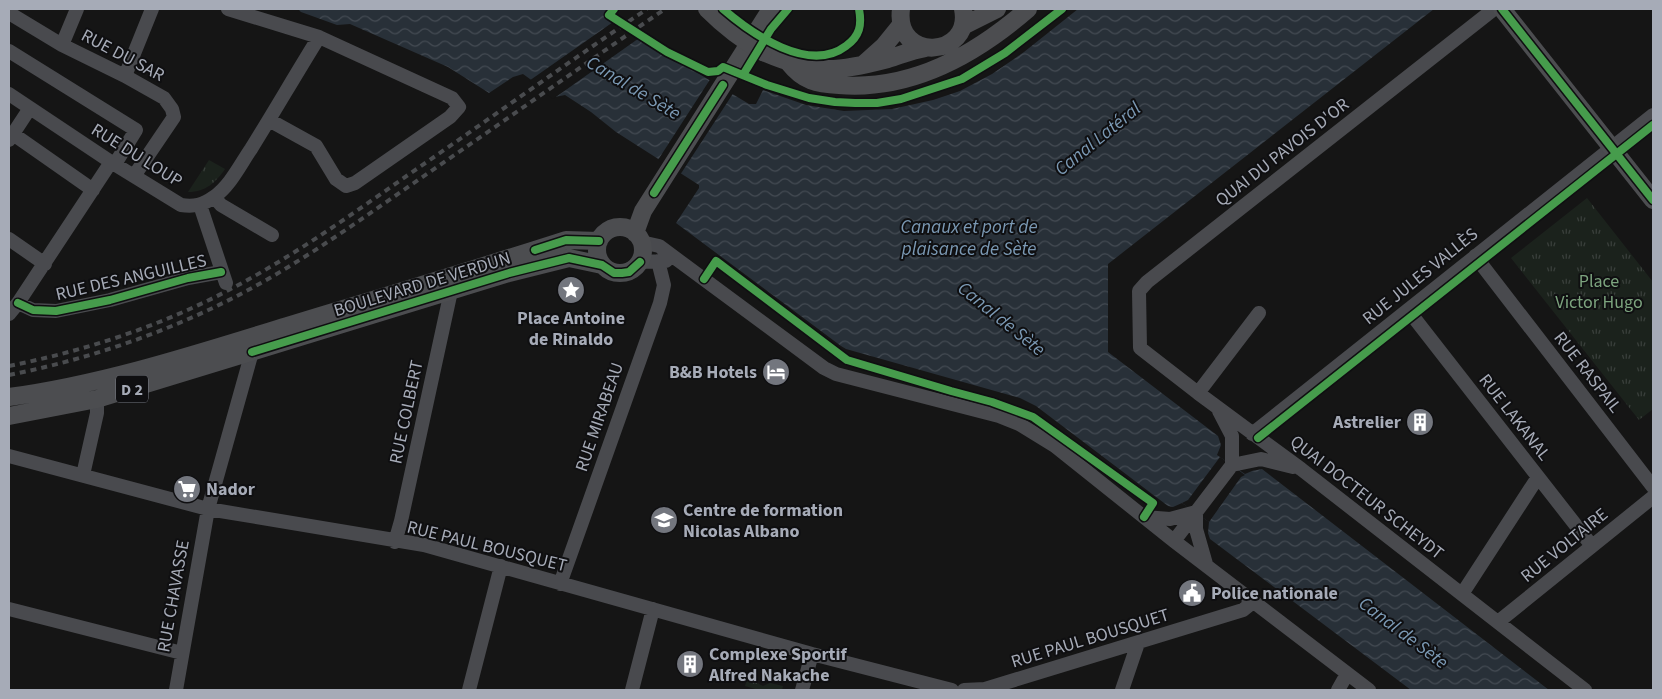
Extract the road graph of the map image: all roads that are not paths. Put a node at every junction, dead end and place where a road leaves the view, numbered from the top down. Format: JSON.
{"nodes":[{"id":1,"x":77,"y":9,"type":"edge"},
{"id":2,"x":152,"y":9,"type":"edge"},
{"id":3,"x":228,"y":9,"type":"edge"},
{"id":4,"x":706,"y":9,"type":"edge"},
{"id":5,"x":772,"y":9,"type":"edge"},
{"id":6,"x":997,"y":9,"type":"edge"},
{"id":7,"x":1028,"y":9,"type":"edge"},
{"id":8,"x":1494,"y":9,"type":"edge"},
{"id":9,"x":1502,"y":9,"type":"edge"},
{"id":10,"x":9,"y":11,"type":"edge"},
{"id":11,"x":901,"y":13,"type":"edge"},
{"id":12,"x":963,"y":17,"type":"edge"},
{"id":13,"x":319,"y":37,"type":"junction"},
{"id":14,"x":62,"y":44,"type":"junction"},
{"id":15,"x":925,"y":48,"type":"junction"},
{"id":16,"x":9,"y":51,"type":"edge"},
{"id":17,"x":789,"y":64,"type":"junction"},
{"id":18,"x":865,"y":64,"type":"junction"},
{"id":19,"x":125,"y":76,"type":"junction"},
{"id":20,"x":9,"y":94,"type":"edge"},
{"id":21,"x":30,"y":108,"type":"junction"},
{"id":22,"x":1653,"y":115,"type":"edge"},
{"id":23,"x":269,"y":120,"type":"junction"},
{"id":24,"x":11,"y":137,"type":"edge"},
{"id":25,"x":1612,"y":148,"type":"junction"},
{"id":26,"x":113,"y":163,"type":"junction"},
{"id":27,"x":134,"y":176,"type":"junction"},
{"id":28,"x":92,"y":190,"type":"junction"},
{"id":29,"x":214,"y":197,"type":"junction"},
{"id":30,"x":1653,"y":200,"type":"edge"},
{"id":31,"x":200,"y":205,"type":"junction"},
{"id":32,"x":634,"y":234,"type":"junction"},
{"id":33,"x":272,"y":235,"type":"dead end"},
{"id":34,"x":9,"y":239,"type":"edge"},
{"id":35,"x":599,"y":241,"type":"junction"},
{"id":36,"x":1475,"y":256,"type":"junction"},
{"id":37,"x":678,"y":260,"type":"junction"},
{"id":38,"x":658,"y":261,"type":"junction"},
{"id":39,"x":640,"y":262,"type":"junction"},
{"id":40,"x":45,"y":264,"type":"junction"},
{"id":41,"x":602,"y":265,"type":"junction"},
{"id":42,"x":452,"y":291,"type":"junction"},
{"id":43,"x":14,"y":309,"type":"edge"},
{"id":44,"x":1408,"y":310,"type":"junction"},
{"id":45,"x":1259,"y":313,"type":"dead end"},
{"id":46,"x":251,"y":345,"type":"junction"},
{"id":47,"x":1140,"y":348,"type":"joint"},
{"id":48,"x":1198,"y":394,"type":"junction"},
{"id":49,"x":9,"y":397,"type":"edge"},
{"id":50,"x":97,"y":399,"type":"junction"},
{"id":51,"x":1218,"y":408,"type":"junction"},
{"id":52,"x":9,"y":416,"type":"edge"},
{"id":53,"x":1252,"y":434,"type":"junction"},
{"id":54,"x":9,"y":456,"type":"edge"},
{"id":55,"x":1232,"y":465,"type":"junction"},
{"id":56,"x":1301,"y":469,"type":"junction"},
{"id":57,"x":83,"y":476,"type":"junction"},
{"id":58,"x":1538,"y":477,"type":"junction"},
{"id":59,"x":1653,"y":487,"type":"edge"},
{"id":60,"x":1653,"y":497,"type":"edge"},
{"id":61,"x":208,"y":508,"type":"junction"},
{"id":62,"x":1196,"y":512,"type":"junction"},
{"id":63,"x":1144,"y":517,"type":"junction"},
{"id":64,"x":1174,"y":541,"type":"junction"},
{"id":65,"x":395,"y":542,"type":"junction"},
{"id":66,"x":1592,"y":546,"type":"junction"},
{"id":67,"x":1206,"y":564,"type":"junction"},
{"id":68,"x":501,"y":566,"type":"junction"},
{"id":69,"x":560,"y":584,"type":"junction"},
{"id":70,"x":1462,"y":594,"type":"junction"},
{"id":71,"x":1253,"y":602,"type":"junction"},
{"id":72,"x":653,"y":609,"type":"junction"},
{"id":73,"x":9,"y":610,"type":"edge"},
{"id":74,"x":1498,"y":622,"type":"junction"},
{"id":75,"x":1138,"y":643,"type":"junction"},
{"id":76,"x":182,"y":653,"type":"junction"},
{"id":77,"x":812,"y":654,"type":"junction"},
{"id":78,"x":1347,"y":674,"type":"junction"},
{"id":79,"x":176,"y":690,"type":"edge"},
{"id":80,"x":469,"y":690,"type":"edge"},
{"id":81,"x":632,"y":690,"type":"edge"},
{"id":82,"x":802,"y":690,"type":"edge"},
{"id":83,"x":952,"y":690,"type":"edge"},
{"id":84,"x":964,"y":690,"type":"edge"},
{"id":85,"x":1122,"y":690,"type":"edge"},
{"id":86,"x":1338,"y":690,"type":"edge"},
{"id":87,"x":1368,"y":690,"type":"edge"},
{"id":88,"x":1585,"y":690,"type":"edge"}],
"edges":[{"from":1,"to":14,"type":"street"},
{"from":2,"to":19,"type":"street"},
{"from":3,"to":13,"type":"street"},
{"from":4,"to":17,"type":"main road","bridge":true},
{"from":5,"to":32,"type":"main road"},
{"from":6,"to":12,"type":"main road"},
{"from":7,"to":17,"type":"main road"},
{"from":8,"to":47,"type":"street","name":"QUAI DU PAVOIS D'OR"},
{"from":9,"to":25,"type":"main road"},
{"from":10,"to":14,"type":"street","name":"RUE DU SAR"},
{"from":11,"to":15,"type":"main road"},
{"from":11,"to":18,"type":"main road"},
{"from":12,"to":15,"type":"main road"},
{"from":13,"to":23,"type":"street"},
{"from":13,"to":23,"type":"street"},
{"from":14,"to":19,"type":"street","name":"RUE DU SAR"},
{"from":15,"to":18,"type":"main road"},
{"from":16,"to":26,"type":"street"},
{"from":17,"to":18,"type":"main road"},
{"from":19,"to":27,"type":"street","name":"RUE DU SAR"},
{"from":20,"to":21,"type":"street","name":"RUE DU LOUP"},
{"from":21,"to":24,"type":"street"},
{"from":21,"to":26,"type":"street","name":"RUE DU LOUP"},
{"from":22,"to":25,"type":"street","name":"RUE JULES VALLÈS"},
{"from":23,"to":29,"type":"street"},
{"from":24,"to":28,"type":"street"},
{"from":25,"to":30,"type":"main road"},
{"from":25,"to":36,"type":"street","name":"RUE JULES VALLÈS"},
{"from":26,"to":27,"type":"street","name":"RUE DU LOUP"},
{"from":26,"to":28,"type":"street"},
{"from":27,"to":31,"type":"street","name":"RUE DU LOUP"},
{"from":28,"to":40,"type":"street"},
{"from":29,"to":31,"type":"street"},
{"from":29,"to":33,"type":"street"},
{"from":31,"to":43,"type":"street","name":"RUE DES ANGUILLES"},
{"from":32,"to":35,"type":"main road"},
{"from":32,"to":37,"type":"street"},
{"from":32,"to":39,"type":"main road"},
{"from":34,"to":40,"type":"street"},
{"from":35,"to":41,"type":"main road"},
{"from":35,"to":46,"type":"main road","name":"BOULEVARD DE VERDUN","number":"D 2"},
{"from":36,"to":44,"type":"street","name":"RUE JULES VALLÈS"},
{"from":36,"to":59,"type":"street","name":"RUE RASPAIL"},
{"from":37,"to":38,"type":"street"},
{"from":37,"to":63,"type":"street"},
{"from":38,"to":39,"type":"street"},
{"from":38,"to":69,"type":"street","name":"RUE MIRABEAU"},
{"from":39,"to":41,"type":"main road"},
{"from":40,"to":43,"type":"street"},
{"from":41,"to":42,"type":"main road","name":"BOULEVARD DE VERDUN","number":"D 2"},
{"from":42,"to":46,"type":"main road","name":"BOULEVARD DE VERDUN","number":"D 2"},
{"from":42,"to":65,"type":"street","name":"RUE COLBERT"},
{"from":44,"to":53,"type":"street","name":"RUE JULES VALLÈS"},
{"from":44,"to":58,"type":"street","name":"RUE LAKANAL"},
{"from":45,"to":48,"type":"street"},
{"from":46,"to":49,"type":"main road","name":"BOULEVARD DE VERDUN","number":"D 2"},
{"from":46,"to":50,"type":"main road","name":"BOULEVARD DE VERDUN","number":"D 2"},
{"from":46,"to":61,"type":"street","name":"RUE CHAVASSE"},
{"from":47,"to":48,"type":"street","name":"QUAI DOCTEUR SCHEYDT"},
{"from":48,"to":51,"type":"street","name":"QUAI DOCTEUR SCHEYDT"},
{"from":50,"to":52,"type":"main road","name":"BOULEVARD DE VERDUN","number":"D 2"},
{"from":50,"to":57,"type":"street"},
{"from":51,"to":53,"type":"street","name":"QUAI DOCTEUR SCHEYDT"},
{"from":51,"to":55,"type":"street"},
{"from":53,"to":56,"type":"street","name":"QUAI DOCTEUR SCHEYDT"},
{"from":54,"to":57,"type":"street","name":"RUE PAUL BOUSQUET"},
{"from":55,"to":56,"type":"street"},
{"from":55,"to":62,"type":"street"},
{"from":56,"to":70,"type":"street","name":"QUAI DOCTEUR SCHEYDT"},
{"from":57,"to":61,"type":"street","name":"RUE PAUL BOUSQUET"},
{"from":58,"to":66,"type":"street","name":"RUE LAKANAL"},
{"from":58,"to":70,"type":"street"},
{"from":60,"to":66,"type":"street","name":"RUE VOLTAIRE"},
{"from":61,"to":65,"type":"street","name":"RUE PAUL BOUSQUET"},
{"from":61,"to":76,"type":"street","name":"RUE CHAVASSE"},
{"from":62,"to":63,"type":"street"},
{"from":62,"to":64,"type":"street"},
{"from":62,"to":67,"type":"street"},
{"from":63,"to":64,"type":"street"},
{"from":64,"to":67,"type":"street"},
{"from":65,"to":68,"type":"street","name":"RUE PAUL BOUSQUET"},
{"from":66,"to":74,"type":"street","name":"RUE VOLTAIRE"},
{"from":67,"to":71,"type":"street"},
{"from":68,"to":69,"type":"street","name":"RUE PAUL BOUSQUET"},
{"from":68,"to":80,"type":"street"},
{"from":69,"to":72,"type":"street","name":"RUE PAUL BOUSQUET"},
{"from":70,"to":74,"type":"street","name":"QUAI DOCTEUR SCHEYDT"},
{"from":71,"to":75,"type":"street","name":"RUE PAUL BOUSQUET"},
{"from":71,"to":78,"type":"street"},
{"from":72,"to":77,"type":"street","name":"RUE PAUL BOUSQUET"},
{"from":72,"to":81,"type":"street"},
{"from":73,"to":76,"type":"street"},
{"from":74,"to":88,"type":"street","name":"QUAI DOCTEUR SCHEYDT"},
{"from":75,"to":84,"type":"street","name":"RUE PAUL BOUSQUET"},
{"from":75,"to":85,"type":"street"},
{"from":76,"to":79,"type":"street","name":"RUE CHAVASSE"},
{"from":77,"to":82,"type":"street"},
{"from":77,"to":83,"type":"street","name":"RUE PAUL BOUSQUET"},
{"from":78,"to":86,"type":"street"},
{"from":78,"to":87,"type":"street"}]}
